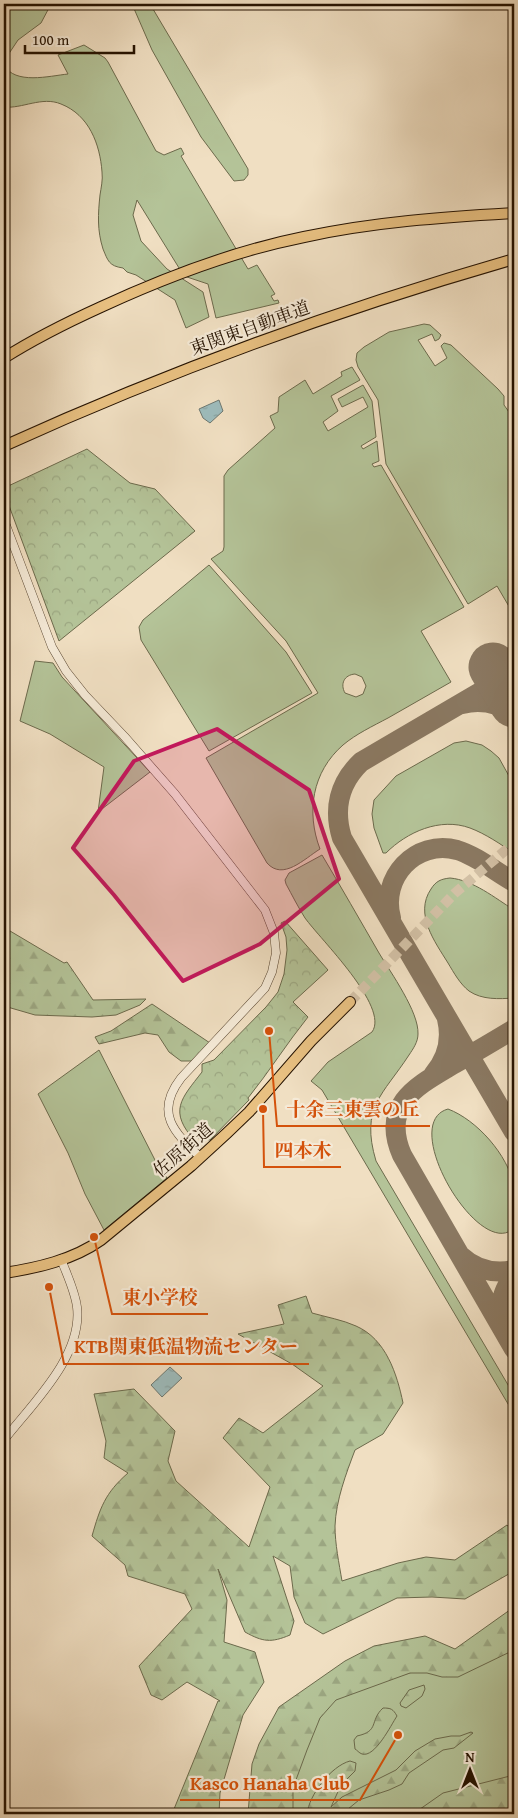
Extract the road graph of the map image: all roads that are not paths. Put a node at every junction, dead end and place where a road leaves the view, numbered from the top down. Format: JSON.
{"nodes":[{"id":1,"x":514,"y":213,"type":"edge"},
{"id":2,"x":514,"y":259,"type":"edge"},
{"id":3,"x":4,"y":358,"type":"edge"},
{"id":4,"x":4,"y":446,"type":"edge"},
{"id":5,"x":4,"y":520,"type":"edge"},
{"id":6,"x":350,"y":1002,"type":"tunnel mouth"},
{"id":7,"x":200,"y":1157,"type":"junction"},
{"id":8,"x":61,"y":1260,"type":"junction"},
{"id":9,"x":4,"y":1273,"type":"edge"},
{"id":10,"x":4,"y":1440,"type":"edge"}],
"edges":[{"from":1,"to":3,"type":"highway"},
{"from":2,"to":4,"type":"highway","name":"東関東自動車道"},
{"from":5,"to":7,"type":"street"},
{"from":6,"to":7,"type":"highway","name":"佐原街道"},
{"from":7,"to":8,"type":"highway","name":"佐原街道"},
{"from":8,"to":9,"type":"highway","name":"佐原街道"},
{"from":8,"to":10,"type":"street"}]}
